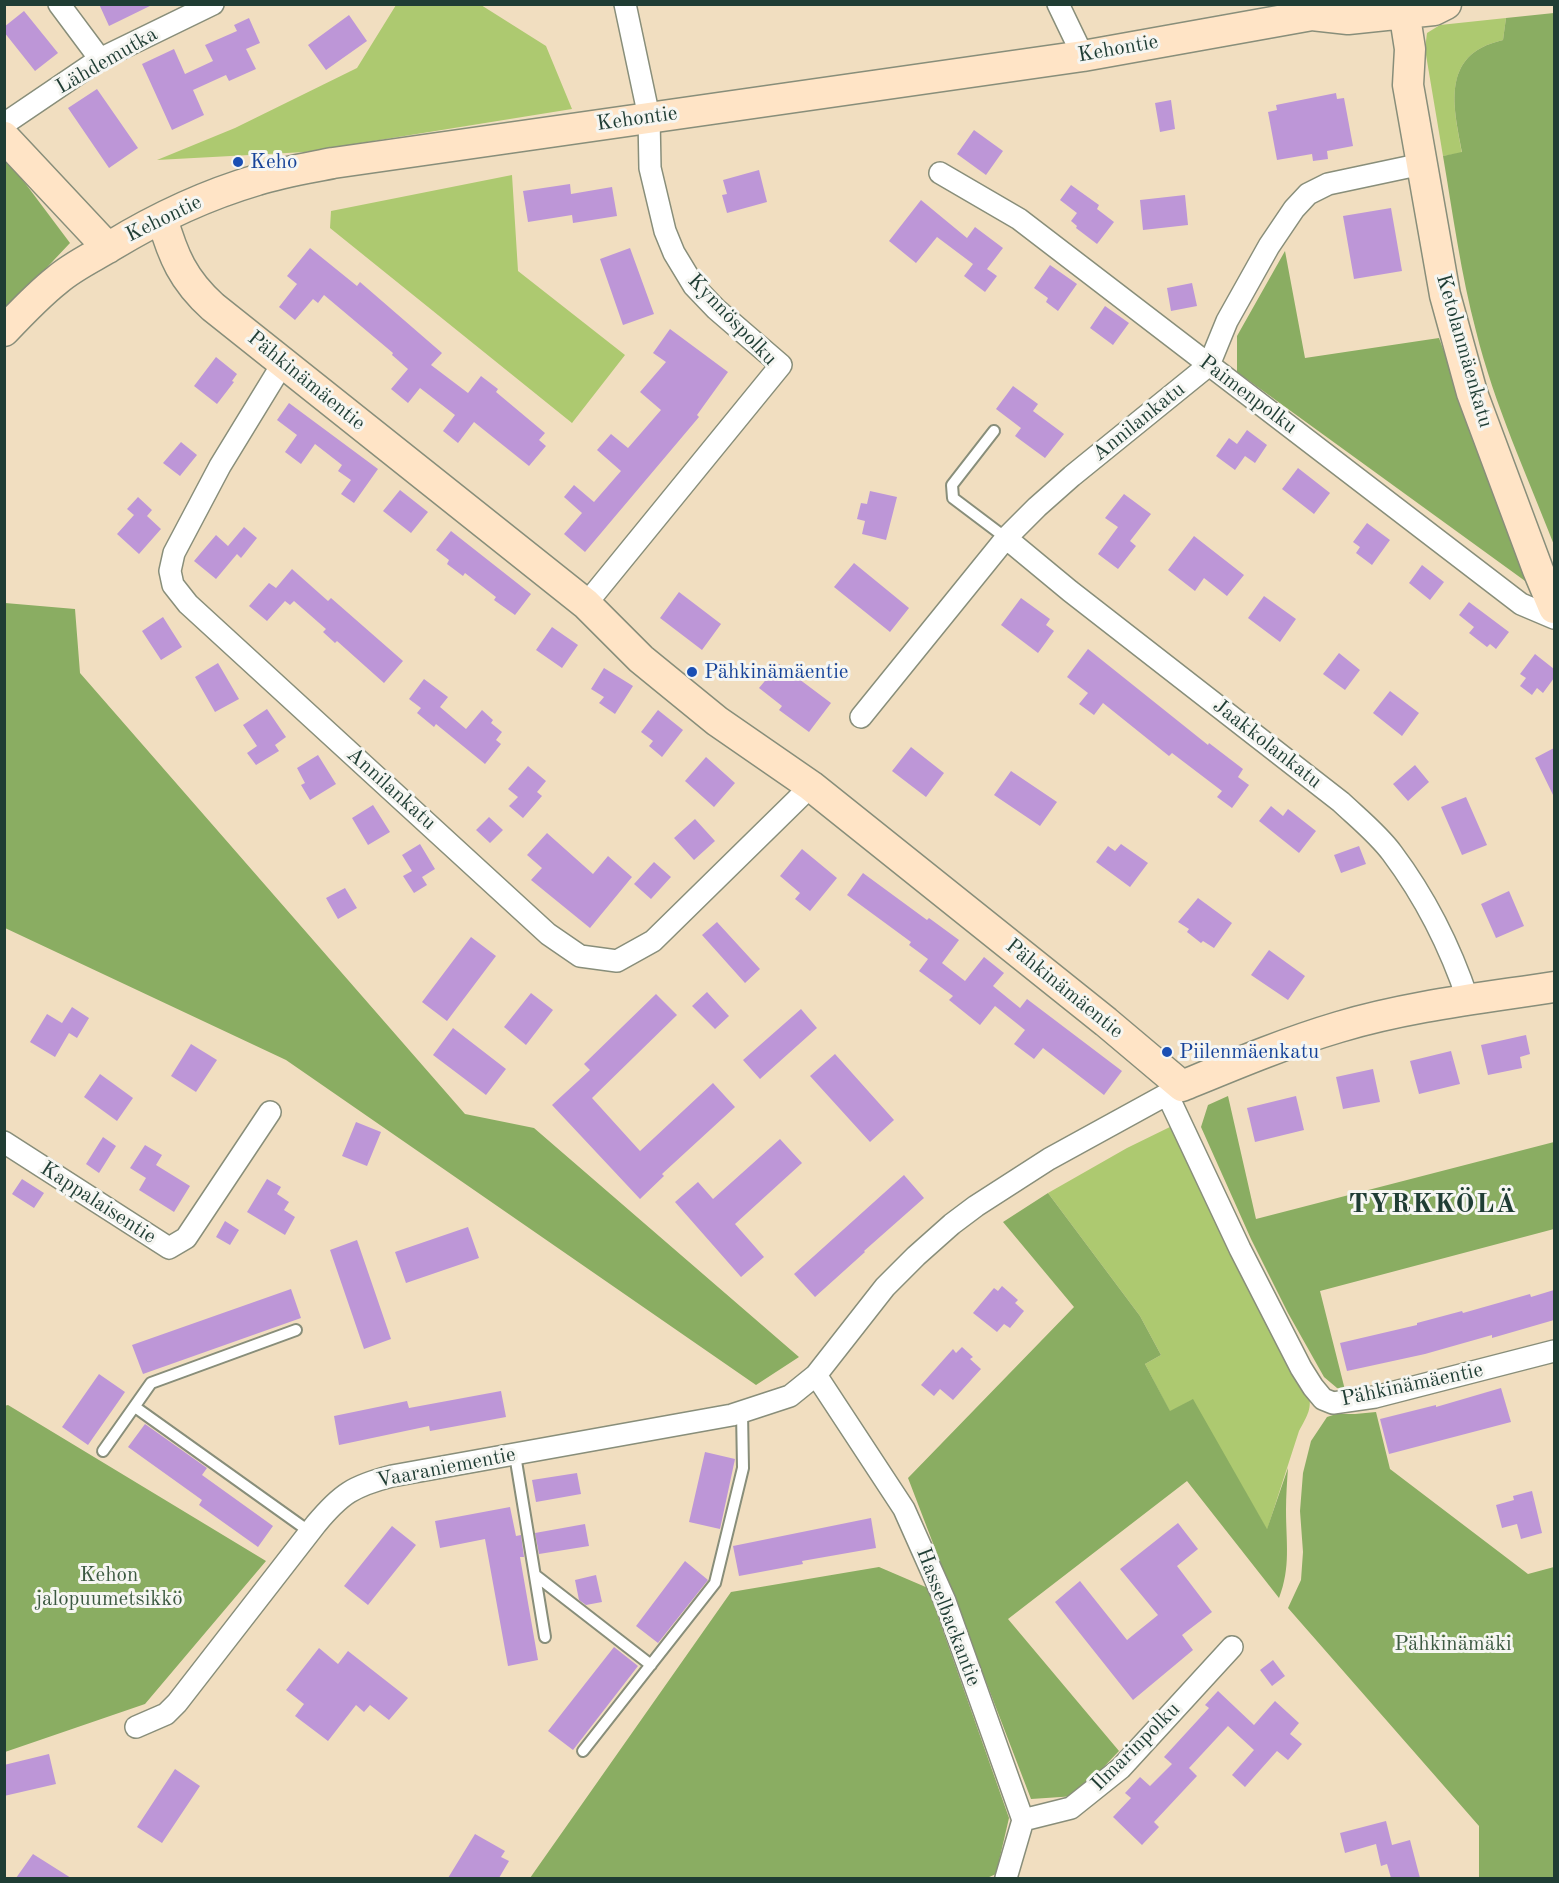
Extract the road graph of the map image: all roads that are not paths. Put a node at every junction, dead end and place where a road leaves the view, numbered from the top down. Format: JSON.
{"nodes":[{"id":1,"x":58,"y":4,"type":"edge"},
{"id":2,"x":213,"y":4,"type":"edge"},
{"id":3,"x":625,"y":4,"type":"edge"},
{"id":4,"x":1058,"y":4,"type":"edge"},
{"id":5,"x":1446,"y":4,"type":"edge"},
{"id":6,"x":1393,"y":9,"type":"edge"},
{"id":7,"x":1323,"y":10,"type":"edge"},
{"id":8,"x":1083,"y":56,"type":"junction"},
{"id":9,"x":100,"y":59,"type":"junction"},
{"id":10,"x":649,"y":117,"type":"junction"},
{"id":11,"x":4,"y":124,"type":"edge"},
{"id":12,"x":4,"y":137,"type":"edge"},
{"id":13,"x":1422,"y":164,"type":"junction"},
{"id":14,"x":940,"y":172,"type":"dead end"},
{"id":15,"x":162,"y":218,"type":"junction"},
{"id":16,"x":108,"y":248,"type":"junction"},
{"id":17,"x":4,"y":331,"type":"edge"},
{"id":18,"x":283,"y":363,"type":"junction"},
{"id":19,"x":1209,"y":365,"type":"junction"},
{"id":20,"x":994,"y":431,"type":"dead end"},
{"id":21,"x":1006,"y":538,"type":"junction"},
{"id":22,"x":586,"y":604,"type":"junction"},
{"id":23,"x":1554,"y":608,"type":"edge"},
{"id":24,"x":1554,"y":618,"type":"edge"},
{"id":25,"x":861,"y":717,"type":"dead end"},
{"id":26,"x":811,"y":786,"type":"junction"},
{"id":27,"x":1554,"y":987,"type":"edge"},
{"id":28,"x":1468,"y":1000,"type":"junction"},
{"id":29,"x":1174,"y":1090,"type":"junction"},
{"id":30,"x":270,"y":1112,"type":"dead end"},
{"id":31,"x":4,"y":1142,"type":"edge"},
{"id":32,"x":296,"y":1330,"type":"dead end"},
{"id":33,"x":1554,"y":1351,"type":"edge"},
{"id":34,"x":816,"y":1375,"type":"junction"},
{"id":35,"x":135,"y":1407,"type":"junction"},
{"id":36,"x":742,"y":1412,"type":"junction"},
{"id":37,"x":103,"y":1451,"type":"dead end"},
{"id":38,"x":515,"y":1455,"type":"junction"},
{"id":39,"x":310,"y":1532,"type":"junction"},
{"id":40,"x":535,"y":1575,"type":"junction"},
{"id":41,"x":545,"y":1637,"type":"dead end"},
{"id":42,"x":1232,"y":1647,"type":"dead end"},
{"id":43,"x":651,"y":1665,"type":"junction"},
{"id":44,"x":136,"y":1727,"type":"dead end"},
{"id":45,"x":583,"y":1751,"type":"dead end"},
{"id":46,"x":1023,"y":1820,"type":"junction"},
{"id":47,"x":1006,"y":1878,"type":"edge"}],
"edges":[{"from":1,"to":9,"type":"street"},
{"from":2,"to":9,"type":"street","name":"Lähdemutka"},
{"from":3,"to":10,"type":"street"},
{"from":4,"to":8,"type":"street"},
{"from":5,"to":6,"type":"street","name":"Kehontie"},
{"from":6,"to":7,"type":"street","name":"Kehontie"},
{"from":6,"to":13,"type":"street","name":"Ketolanmäenkatu"},
{"from":7,"to":8,"type":"street","name":"Kehontie"},
{"from":8,"to":10,"type":"street","name":"Kehontie"},
{"from":9,"to":11,"type":"street","name":"Lähdemutka"},
{"from":10,"to":15,"type":"street","name":"Kehontie"},
{"from":10,"to":22,"type":"street","name":"Kynnöspolku"},
{"from":12,"to":16,"type":"street"},
{"from":13,"to":19,"type":"street","name":"Annilankatu"},
{"from":13,"to":23,"type":"street","name":"Ketolanmäenkatu"},
{"from":14,"to":19,"type":"street","name":"Paimenpolku"},
{"from":15,"to":16,"type":"street","name":"Kehontie"},
{"from":15,"to":18,"type":"street","name":"Pähkinämäentie"},
{"from":16,"to":17,"type":"street","name":"Kehontie"},
{"from":18,"to":22,"type":"street","name":"Pähkinämäentie"},
{"from":18,"to":26,"type":"street","name":"Annilankatu"},
{"from":19,"to":21,"type":"street","name":"Annilankatu"},
{"from":19,"to":24,"type":"street","name":"Paimenpolku"},
{"from":20,"to":21,"type":"lane"},
{"from":21,"to":25,"type":"street","name":"Annilankatu"},
{"from":21,"to":28,"type":"street","name":"Jaakkolankatu"},
{"from":22,"to":26,"type":"street","name":"Pähkinämäentie"},
{"from":26,"to":29,"type":"street","name":"Pähkinämäentie"},
{"from":27,"to":28,"type":"street"},
{"from":28,"to":29,"type":"street"},
{"from":29,"to":33,"type":"street","name":"Pähkinämäentie"},
{"from":29,"to":34,"type":"street"},
{"from":30,"to":31,"type":"street","name":"Kappalaisentie"},
{"from":32,"to":35,"type":"lane"},
{"from":34,"to":36,"type":"street","name":"Vaaraniementie"},
{"from":34,"to":46,"type":"street","name":"Hasselbackantie"},
{"from":35,"to":37,"type":"lane"},
{"from":35,"to":39,"type":"lane"},
{"from":36,"to":38,"type":"street","name":"Vaaraniementie"},
{"from":36,"to":43,"type":"lane"},
{"from":38,"to":39,"type":"street","name":"Vaaraniementie"},
{"from":38,"to":40,"type":"lane"},
{"from":39,"to":44,"type":"street","name":"Vaaraniementie"},
{"from":40,"to":41,"type":"lane"},
{"from":40,"to":43,"type":"lane"},
{"from":42,"to":46,"type":"street","name":"Ilmarinpolku"},
{"from":43,"to":45,"type":"lane"},
{"from":46,"to":47,"type":"street"}]}
